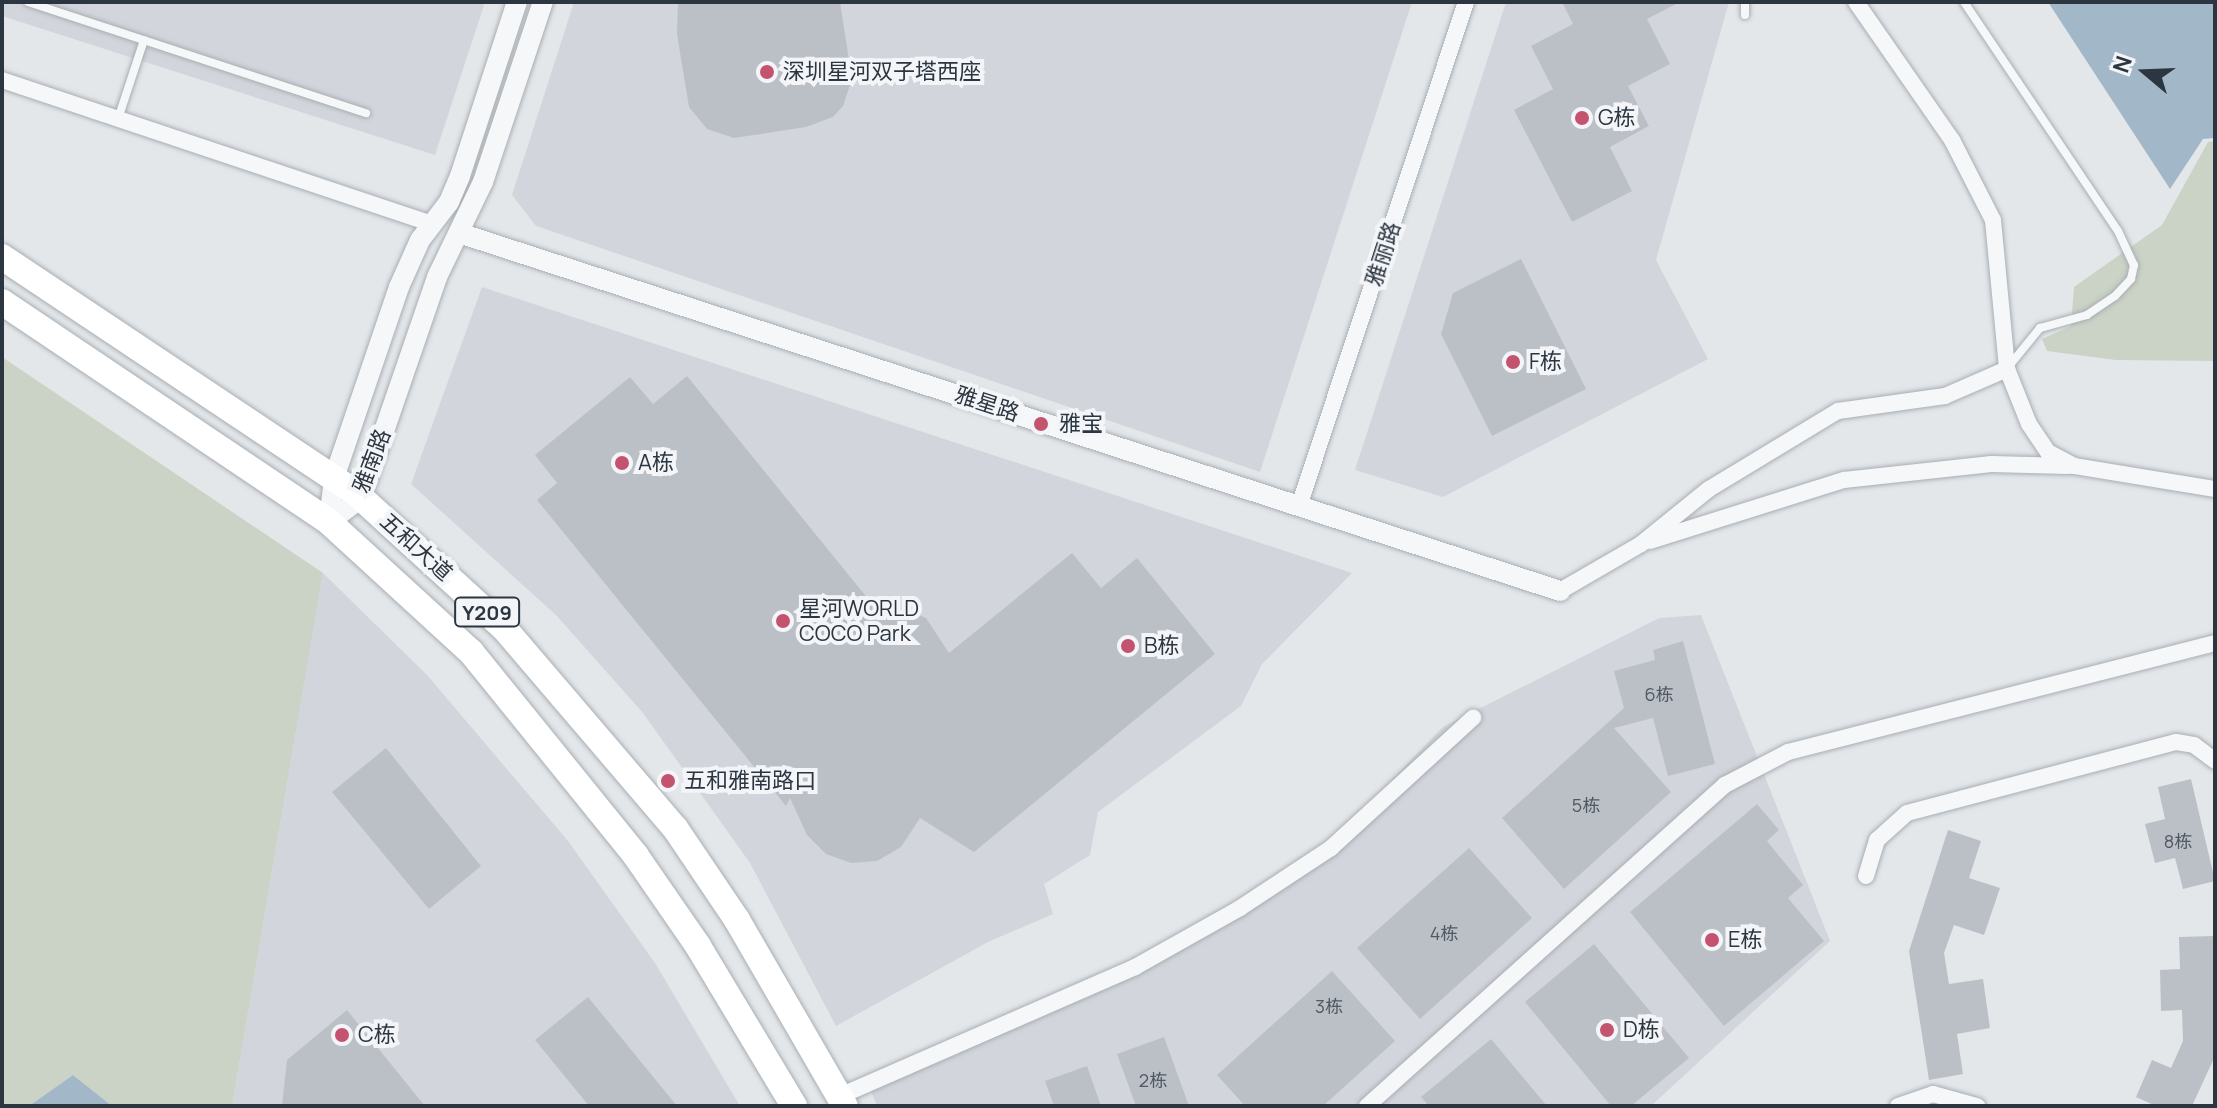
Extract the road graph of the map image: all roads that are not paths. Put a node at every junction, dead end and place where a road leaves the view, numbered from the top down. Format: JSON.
{"nodes":[{"id":1,"x":28,"y":2,"type":"edge"},
{"id":2,"x":517,"y":2,"type":"edge"},
{"id":3,"x":543,"y":2,"type":"edge"},
{"id":4,"x":1466,"y":2,"type":"edge"},
{"id":5,"x":1745,"y":2,"type":"edge"},
{"id":6,"x":1856,"y":2,"type":"edge"},
{"id":7,"x":1964,"y":2,"type":"edge"},
{"id":8,"x":1745,"y":15,"type":"dead end"},
{"id":9,"x":144,"y":40,"type":"junction"},
{"id":10,"x":2,"y":80,"type":"edge"},
{"id":11,"x":366,"y":113,"type":"dead end"},
{"id":12,"x":118,"y":119,"type":"junction"},
{"id":13,"x":432,"y":224,"type":"junction"},
{"id":14,"x":459,"y":233,"type":"junction"},
{"id":15,"x":2,"y":257,"type":"edge"},
{"id":16,"x":2,"y":302,"type":"edge"},
{"id":17,"x":2007,"y":369,"type":"junction"},
{"id":18,"x":2074,"y":466,"type":"junction"},
{"id":19,"x":334,"y":478,"type":"junction"},
{"id":20,"x":2215,"y":489,"type":"edge"},
{"id":21,"x":361,"y":498,"type":"junction"},
{"id":22,"x":1299,"y":506,"type":"junction"},
{"id":23,"x":329,"y":522,"type":"junction"},
{"id":24,"x":1641,"y":544,"type":"junction"},
{"id":25,"x":1560,"y":591,"type":"joint"},
{"id":26,"x":2215,"y":643,"type":"edge"},
{"id":27,"x":1473,"y":718,"type":"dead end"},
{"id":28,"x":2215,"y":761,"type":"edge"},
{"id":29,"x":1866,"y":876,"type":"dead end"},
{"id":30,"x":842,"y":1101,"type":"edge"},
{"id":31,"x":794,"y":1106,"type":"edge"},
{"id":32,"x":1367,"y":1106,"type":"edge"},
{"id":33,"x":1898,"y":1106,"type":"edge"},
{"id":34,"x":1977,"y":1106,"type":"edge"}],
"edges":[{"from":1,"to":9,"type":"lane"},
{"from":2,"to":13,"type":"street","name":"雅南路"},
{"from":3,"to":14,"type":"street","name":"雅南路"},
{"from":4,"to":22,"type":"street","name":"雅丽路"},
{"from":5,"to":8,"type":"lane"},
{"from":6,"to":17,"type":"street"},
{"from":7,"to":17,"type":"lane"},
{"from":9,"to":11,"type":"lane"},
{"from":9,"to":12,"type":"lane"},
{"from":10,"to":12,"type":"street"},
{"from":12,"to":13,"type":"street"},
{"from":13,"to":19,"type":"street","name":"雅南路"},
{"from":14,"to":21,"type":"street","name":"雅南路"},
{"from":14,"to":22,"type":"street","name":"雅星路"},
{"from":15,"to":19,"type":"main road","name":"五和大道","number":"Y209"},
{"from":16,"to":23,"type":"main road","name":"五和大道","number":"Y209"},
{"from":17,"to":18,"type":"street"},
{"from":17,"to":24,"type":"street"},
{"from":18,"to":20,"type":"street"},
{"from":18,"to":24,"type":"street"},
{"from":19,"to":21,"type":"main road","name":"五和大道","number":"Y209"},
{"from":19,"to":23,"type":"street","name":"雅南路"},
{"from":21,"to":23,"type":"street","name":"雅南路"},
{"from":21,"to":30,"type":"main road","name":"五和大道","number":"Y209"},
{"from":22,"to":25,"type":"street","name":"雅星路"},
{"from":23,"to":31,"type":"main road","name":"五和大道","number":"Y209"},
{"from":24,"to":25,"type":"street"},
{"from":26,"to":32,"type":"street"},
{"from":27,"to":30,"type":"street"},
{"from":28,"to":29,"type":"street"},
{"from":33,"to":34,"type":"street"}]}
